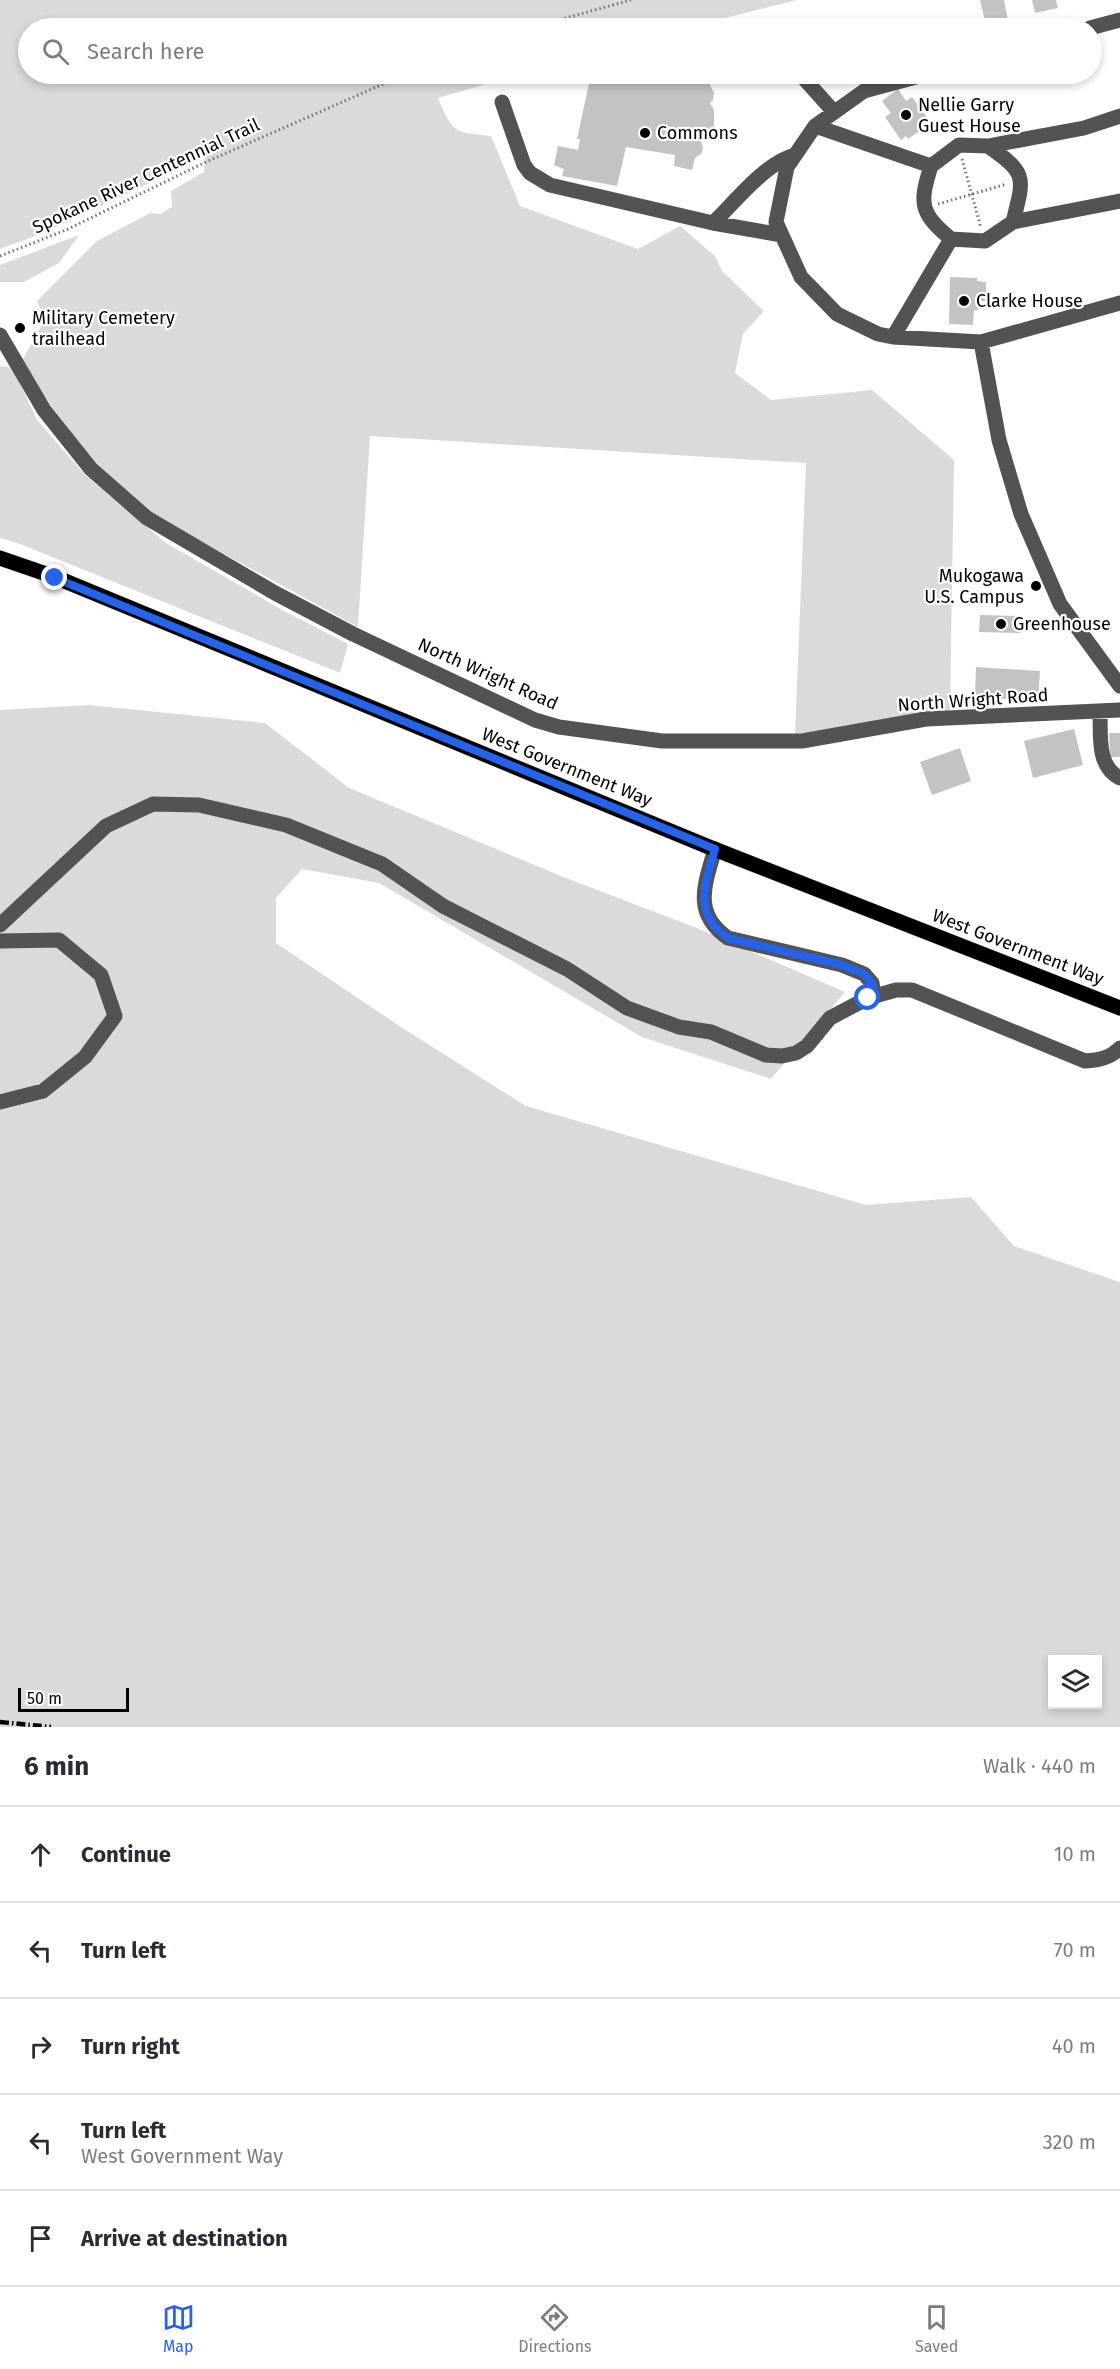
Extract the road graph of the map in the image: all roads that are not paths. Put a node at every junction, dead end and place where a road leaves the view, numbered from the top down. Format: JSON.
{"nodes":[{"id":1,"x":1120,"y":20,"type":"edge"},
{"id":2,"x":1102,"y":25,"type":"edge"},
{"id":3,"x":809,"y":84,"type":"edge"},
{"id":4,"x":890,"y":84,"type":"edge"},
{"id":5,"x":502,"y":102,"type":"dead end"},
{"id":6,"x":834,"y":112,"type":"junction"},
{"id":7,"x":1120,"y":116,"type":"edge"},
{"id":8,"x":815,"y":126,"type":"junction"},
{"id":9,"x":988,"y":146,"type":"junction"},
{"id":10,"x":796,"y":154,"type":"junction"},
{"id":11,"x":931,"y":166,"type":"junction"},
{"id":12,"x":1120,"y":201,"type":"edge"},
{"id":13,"x":1013,"y":222,"type":"junction"},
{"id":14,"x":713,"y":223,"type":"junction"},
{"id":15,"x":779,"y":228,"type":"junction"},
{"id":16,"x":951,"y":238,"type":"junction"},
{"id":17,"x":1120,"y":303,"type":"edge"},
{"id":18,"x":0,"y":335,"type":"edge"},
{"id":19,"x":893,"y":338,"type":"junction"},
{"id":20,"x":981,"y":342,"type":"junction"},
{"id":21,"x":0,"y":558,"type":"edge"},
{"id":22,"x":1120,"y":686,"type":"edge"},
{"id":23,"x":1120,"y":710,"type":"edge"},
{"id":24,"x":1100,"y":711,"type":"junction"},
{"id":25,"x":1120,"y":778,"type":"edge"},
{"id":26,"x":715,"y":849,"type":"junction"},
{"id":27,"x":0,"y":925,"type":"edge"},
{"id":28,"x":0,"y":941,"type":"edge"},
{"id":29,"x":874,"y":996,"type":"junction"},
{"id":30,"x":1120,"y":1008,"type":"edge"},
{"id":31,"x":1120,"y":1048,"type":"edge"},
{"id":32,"x":0,"y":1102,"type":"edge"}],
"edges":[{"from":1,"to":2,"type":"street"},
{"from":3,"to":6,"type":"street"},
{"from":4,"to":6,"type":"street"},
{"from":5,"to":14,"type":"street"},
{"from":6,"to":8,"type":"street"},
{"from":7,"to":9,"type":"street"},
{"from":8,"to":10,"type":"street"},
{"from":8,"to":11,"type":"street"},
{"from":9,"to":11,"type":"street"},
{"from":9,"to":13,"type":"street"},
{"from":10,"to":14,"type":"street"},
{"from":10,"to":15,"type":"street"},
{"from":11,"to":16,"type":"street"},
{"from":12,"to":13,"type":"street"},
{"from":13,"to":16,"type":"street"},
{"from":14,"to":15,"type":"street"},
{"from":15,"to":19,"type":"street"},
{"from":16,"to":19,"type":"street"},
{"from":17,"to":20,"type":"street"},
{"from":18,"to":24,"type":"street","name":"North Wright Road"},
{"from":19,"to":20,"type":"street"},
{"from":20,"to":22,"type":"street"},
{"from":21,"to":26,"type":"main road","name":"West Government Way"},
{"from":23,"to":24,"type":"street","name":"North Wright Road"},
{"from":24,"to":25,"type":"street"},
{"from":26,"to":29,"type":"street"},
{"from":26,"to":30,"type":"main road","name":"West Government Way"},
{"from":27,"to":29,"type":"street"},
{"from":28,"to":32,"type":"street"},
{"from":29,"to":31,"type":"street"}]}
